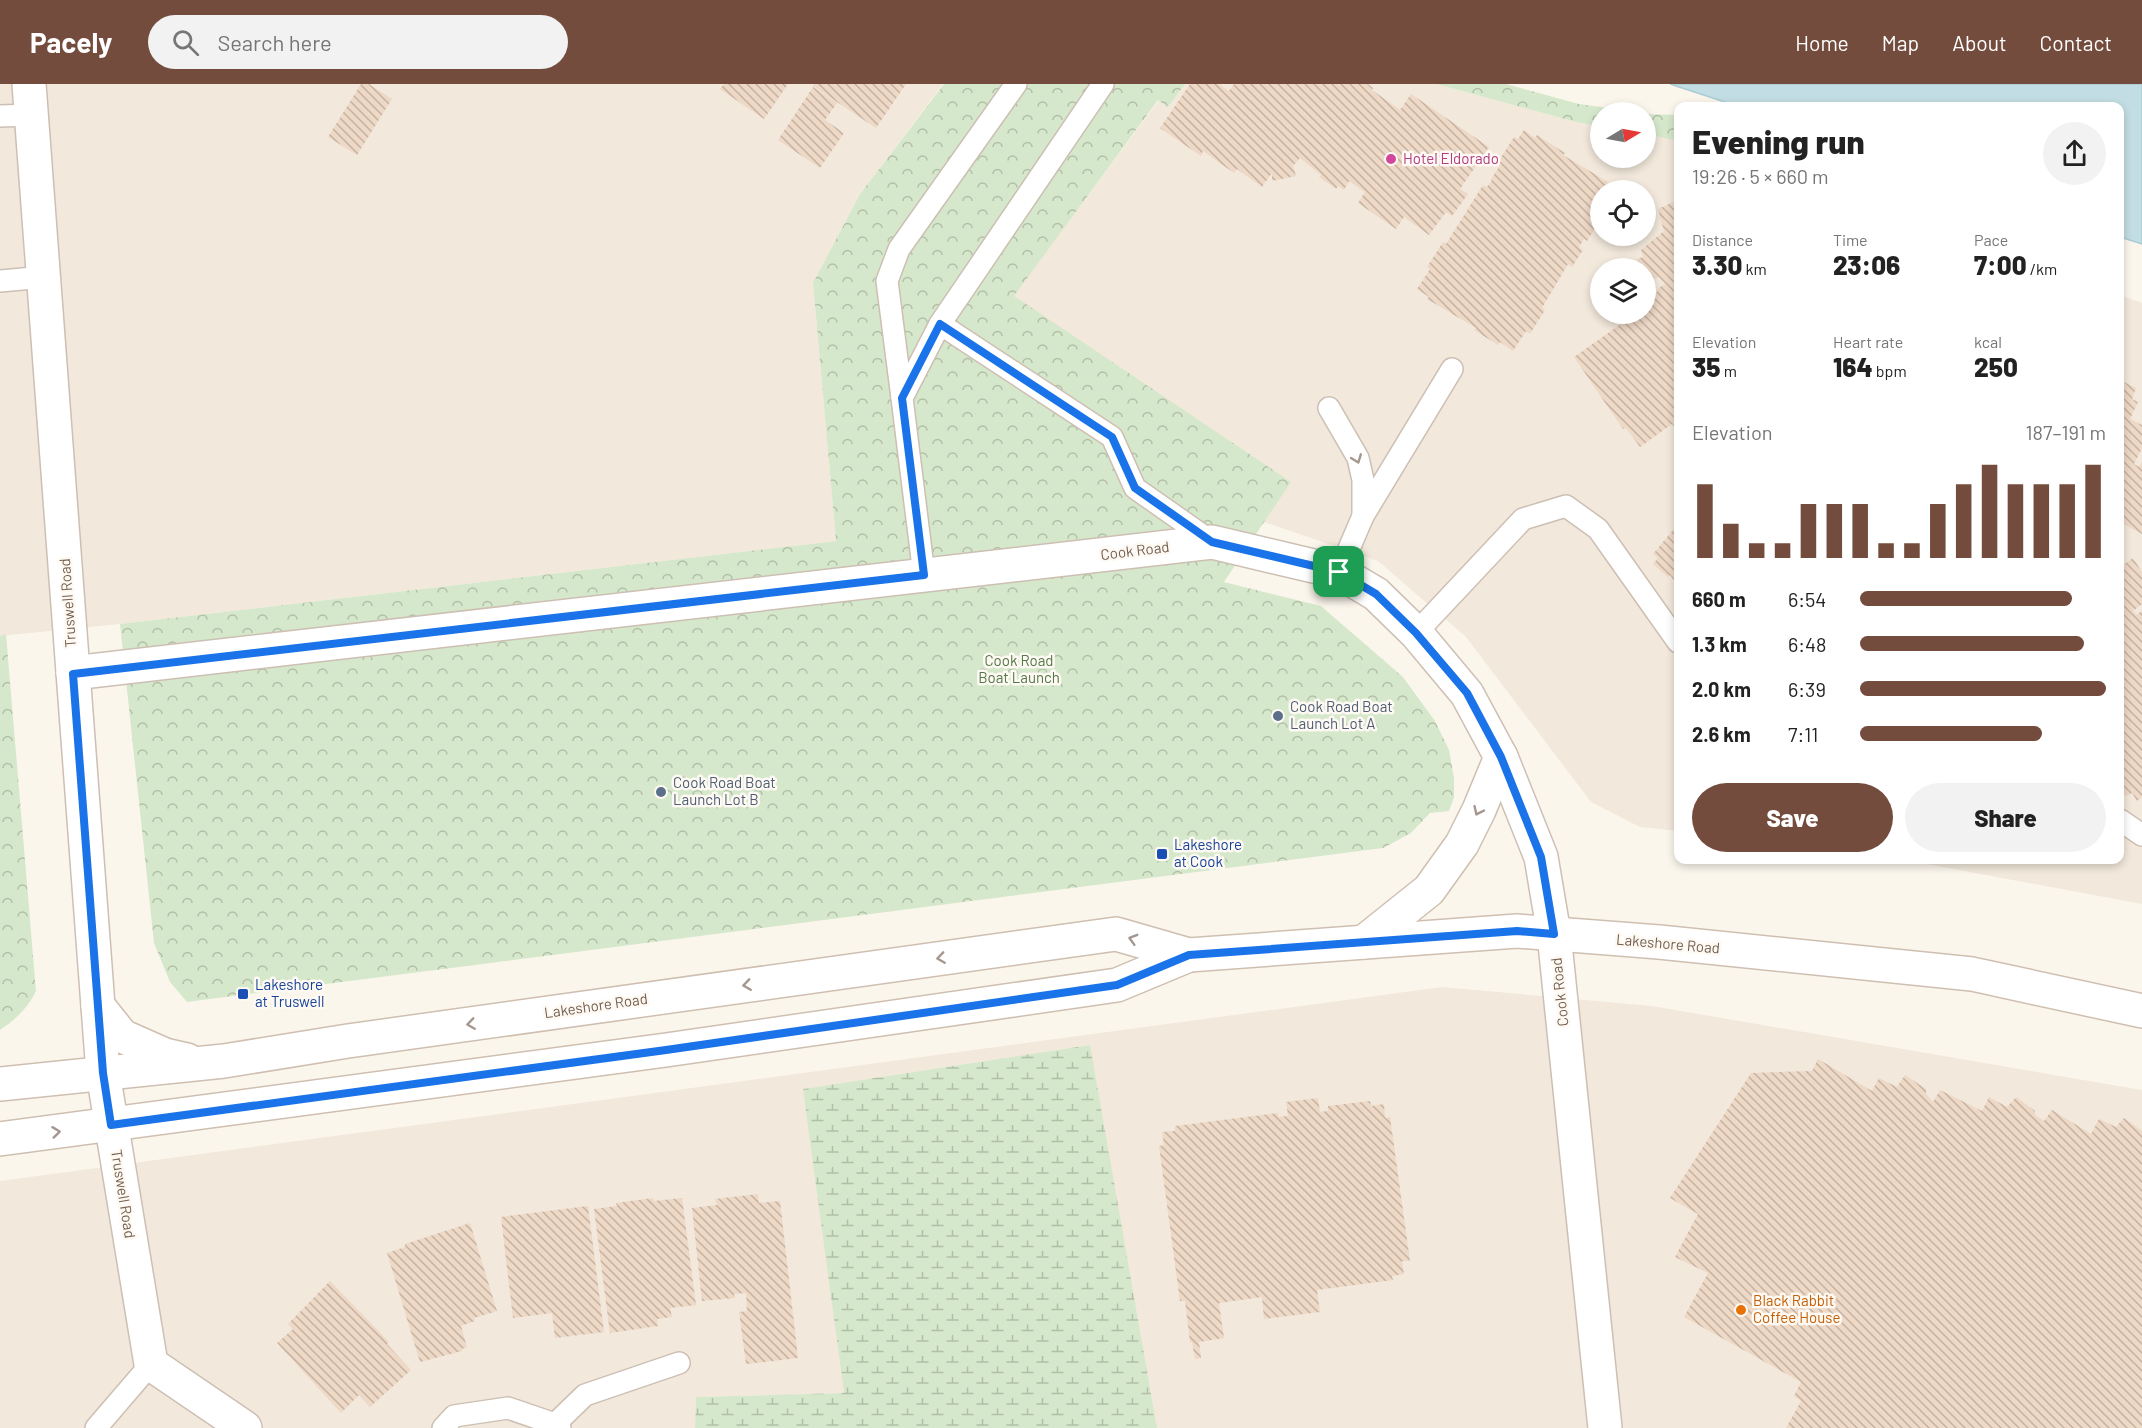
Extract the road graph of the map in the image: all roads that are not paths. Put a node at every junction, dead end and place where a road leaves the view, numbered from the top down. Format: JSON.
{"nodes":[{"id":1,"x":1016,"y":84,"type":"edge"},
{"id":2,"x":1102,"y":84,"type":"edge"},
{"id":3,"x":20,"y":105,"type":"edge"},
{"id":4,"x":44,"y":277,"type":"junction"},
{"id":5,"x":0,"y":280,"type":"edge"},
{"id":6,"x":940,"y":324,"type":"junction"},
{"id":7,"x":1452,"y":369,"type":"dead end"},
{"id":8,"x":902,"y":398,"type":"junction"},
{"id":9,"x":1329,"y":408,"type":"dead end"},
{"id":10,"x":1363,"y":516,"type":"junction"},
{"id":11,"x":1212,"y":542,"type":"junction"},
{"id":12,"x":1339,"y":572,"type":"junction"},
{"id":13,"x":924,"y":575,"type":"junction"},
{"id":14,"x":1416,"y":633,"type":"junction"},
{"id":15,"x":1674,"y":636,"type":"edge"},
{"id":16,"x":73,"y":674,"type":"junction"},
{"id":17,"x":1501,"y":757,"type":"junction"},
{"id":18,"x":2124,"y":823,"type":"edge"},
{"id":19,"x":2142,"y":835,"type":"edge"},
{"id":20,"x":1554,"y":934,"type":"junction"},
{"id":21,"x":1364,"y":942,"type":"junction"},
{"id":22,"x":1189,"y":955,"type":"junction"},
{"id":23,"x":98,"y":1006,"type":"junction"},
{"id":24,"x":2142,"y":1011,"type":"edge"},
{"id":25,"x":504,"y":1019,"type":"junction"},
{"id":26,"x":203,"y":1064,"type":"junction"},
{"id":27,"x":509,"y":1071,"type":"junction"},
{"id":28,"x":103,"y":1073,"type":"junction"},
{"id":29,"x":0,"y":1084,"type":"edge"},
{"id":30,"x":111,"y":1125,"type":"junction"},
{"id":31,"x":0,"y":1139,"type":"edge"},
{"id":32,"x":679,"y":1363,"type":"dead end"},
{"id":33,"x":151,"y":1364,"type":"junction"},
{"id":34,"x":557,"y":1426,"type":"edge"},
{"id":35,"x":96,"y":1428,"type":"edge"},
{"id":36,"x":245,"y":1428,"type":"edge"},
{"id":37,"x":443,"y":1428,"type":"edge"},
{"id":38,"x":1605,"y":1428,"type":"edge"}],
"edges":[{"from":1,"to":8,"type":"lane"},
{"from":2,"to":6,"type":"lane"},
{"from":3,"to":4,"type":"main road","name":"Truswell Road"},
{"from":4,"to":5,"type":"lane"},
{"from":4,"to":16,"type":"main road","name":"Truswell Road"},
{"from":6,"to":8,"type":"lane"},
{"from":6,"to":11,"type":"lane"},
{"from":7,"to":10,"type":"lane"},
{"from":8,"to":13,"type":"lane"},
{"from":9,"to":10,"type":"lane","one_way":true},
{"from":10,"to":12,"type":"lane"},
{"from":11,"to":12,"type":"main road","name":"Cook Road"},
{"from":11,"to":13,"type":"main road","name":"Cook Road"},
{"from":12,"to":14,"type":"main road","name":"Cook Road"},
{"from":13,"to":16,"type":"main road","name":"Cook Road"},
{"from":14,"to":15,"type":"lane"},
{"from":14,"to":17,"type":"main road","name":"Cook Road"},
{"from":16,"to":23,"type":"main road","name":"Truswell Road"},
{"from":17,"to":20,"type":"main road","name":"Cook Road"},
{"from":17,"to":21,"type":"main road","one_way":true},
{"from":18,"to":19,"type":"lane"},
{"from":20,"to":21,"type":"main road","name":"Lakeshore Road"},
{"from":20,"to":24,"type":"main road","name":"Lakeshore Road"},
{"from":20,"to":38,"type":"main road","name":"Cook Road"},
{"from":21,"to":22,"type":"main road","name":"Lakeshore Road"},
{"from":22,"to":25,"type":"main road","name":"Lakeshore Road","one_way":true},
{"from":22,"to":27,"type":"main road","name":"Lakeshore Road"},
{"from":23,"to":26,"type":"main road"},
{"from":23,"to":28,"type":"main road","name":"Truswell Road"},
{"from":25,"to":26,"type":"main road","name":"Lakeshore Road","one_way":true},
{"from":25,"to":27,"type":"main road"},
{"from":26,"to":28,"type":"main road","name":"Lakeshore Road"},
{"from":27,"to":30,"type":"main road","name":"Lakeshore Road"},
{"from":28,"to":29,"type":"main road","name":"Lakeshore Road"},
{"from":28,"to":30,"type":"main road","name":"Truswell Road"},
{"from":31,"to":30,"type":"main road","name":"Lakeshore Road","one_way":true},
{"from":30,"to":33,"type":"main road","name":"Truswell Road"},
{"from":32,"to":34,"type":"lane"},
{"from":33,"to":35,"type":"lane"},
{"from":33,"to":36,"type":"main road"},
{"from":34,"to":37,"type":"lane"}]}
